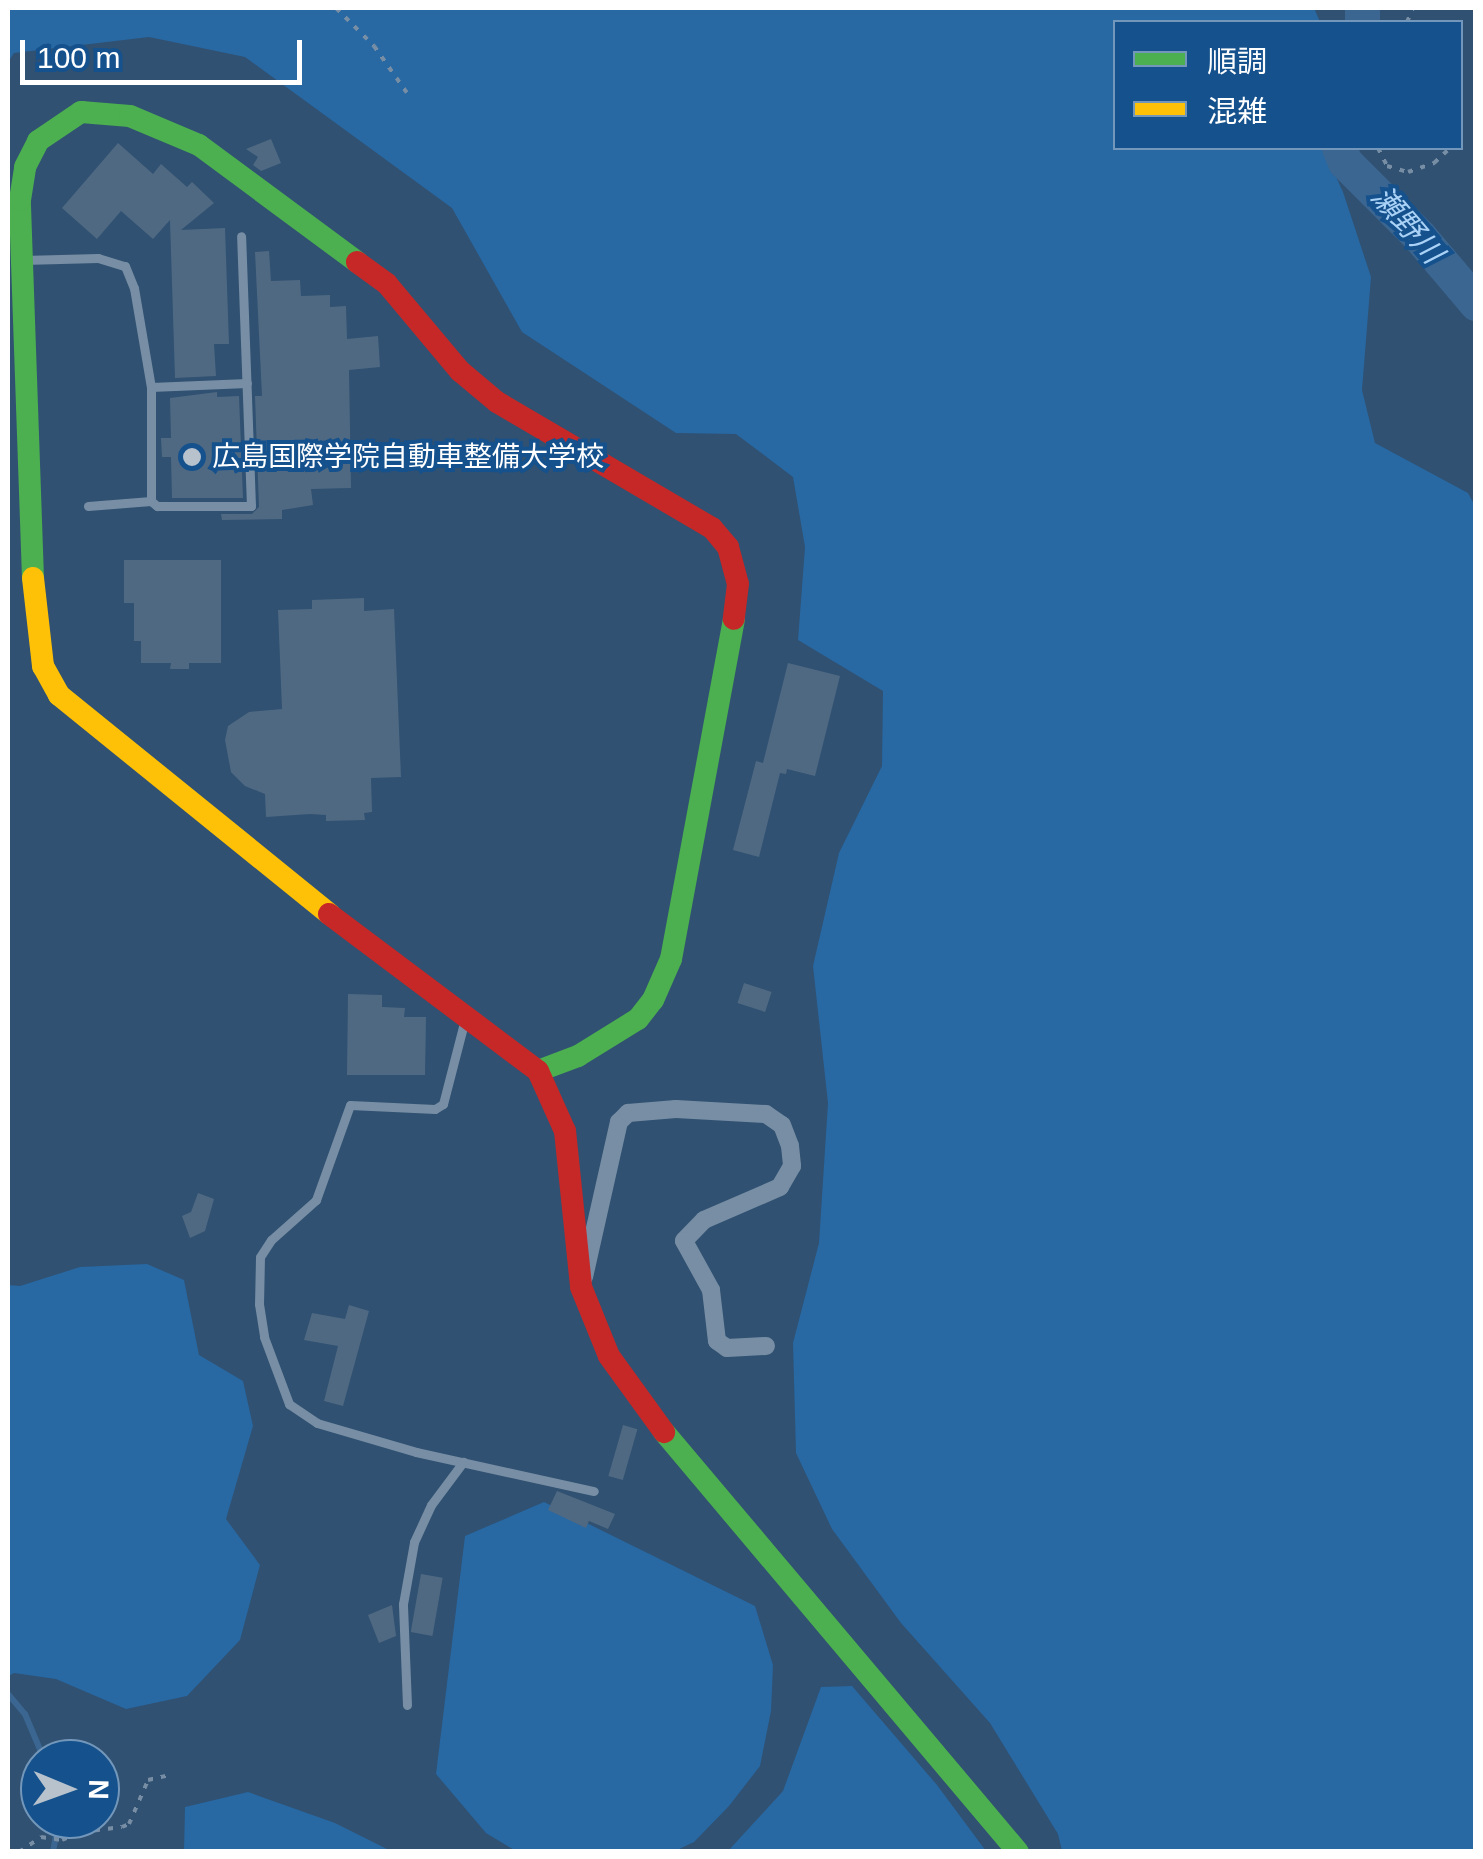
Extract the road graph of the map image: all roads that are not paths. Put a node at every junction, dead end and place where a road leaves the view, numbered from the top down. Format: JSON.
{"nodes":[{"id":1,"x":240,"y":236,"type":"dead end"},
{"id":2,"x":20,"y":260,"type":"junction"},
{"id":3,"x":247,"y":383,"type":"junction"},
{"id":4,"x":151,"y":387,"type":"junction"},
{"id":5,"x":8,"y":472,"type":"edge"},
{"id":6,"x":151,"y":501,"type":"junction"},
{"id":7,"x":27,"y":504,"type":"junction"},
{"id":8,"x":88,"y":506,"type":"dead end"},
{"id":9,"x":466,"y":1016,"type":"junction"},
{"id":10,"x":538,"y":1071,"type":"junction"},
{"id":11,"x":581,"y":1287,"type":"junction"},
{"id":12,"x":766,"y":1346,"type":"dead end"},
{"id":13,"x":463,"y":1462,"type":"junction"},
{"id":14,"x":594,"y":1491,"type":"dead end"},
{"id":15,"x":408,"y":1705,"type":"dead end"},
{"id":16,"x":1018,"y":1852,"type":"edge"}],
"edges":[{"from":1,"to":3,"type":"lane"},
{"from":2,"to":4,"type":"lane"},
{"from":2,"to":7,"type":"street"},
{"from":2,"to":10,"type":"street"},
{"from":3,"to":4,"type":"lane"},
{"from":3,"to":6,"type":"lane"},
{"from":4,"to":6,"type":"lane"},
{"from":5,"to":7,"type":"street"},
{"from":6,"to":8,"type":"lane"},
{"from":7,"to":9,"type":"street"},
{"from":9,"to":10,"type":"street"},
{"from":9,"to":13,"type":"lane"},
{"from":10,"to":11,"type":"street"},
{"from":11,"to":12,"type":"street"},
{"from":11,"to":16,"type":"street"},
{"from":13,"to":14,"type":"lane"},
{"from":13,"to":15,"type":"lane"}]}
